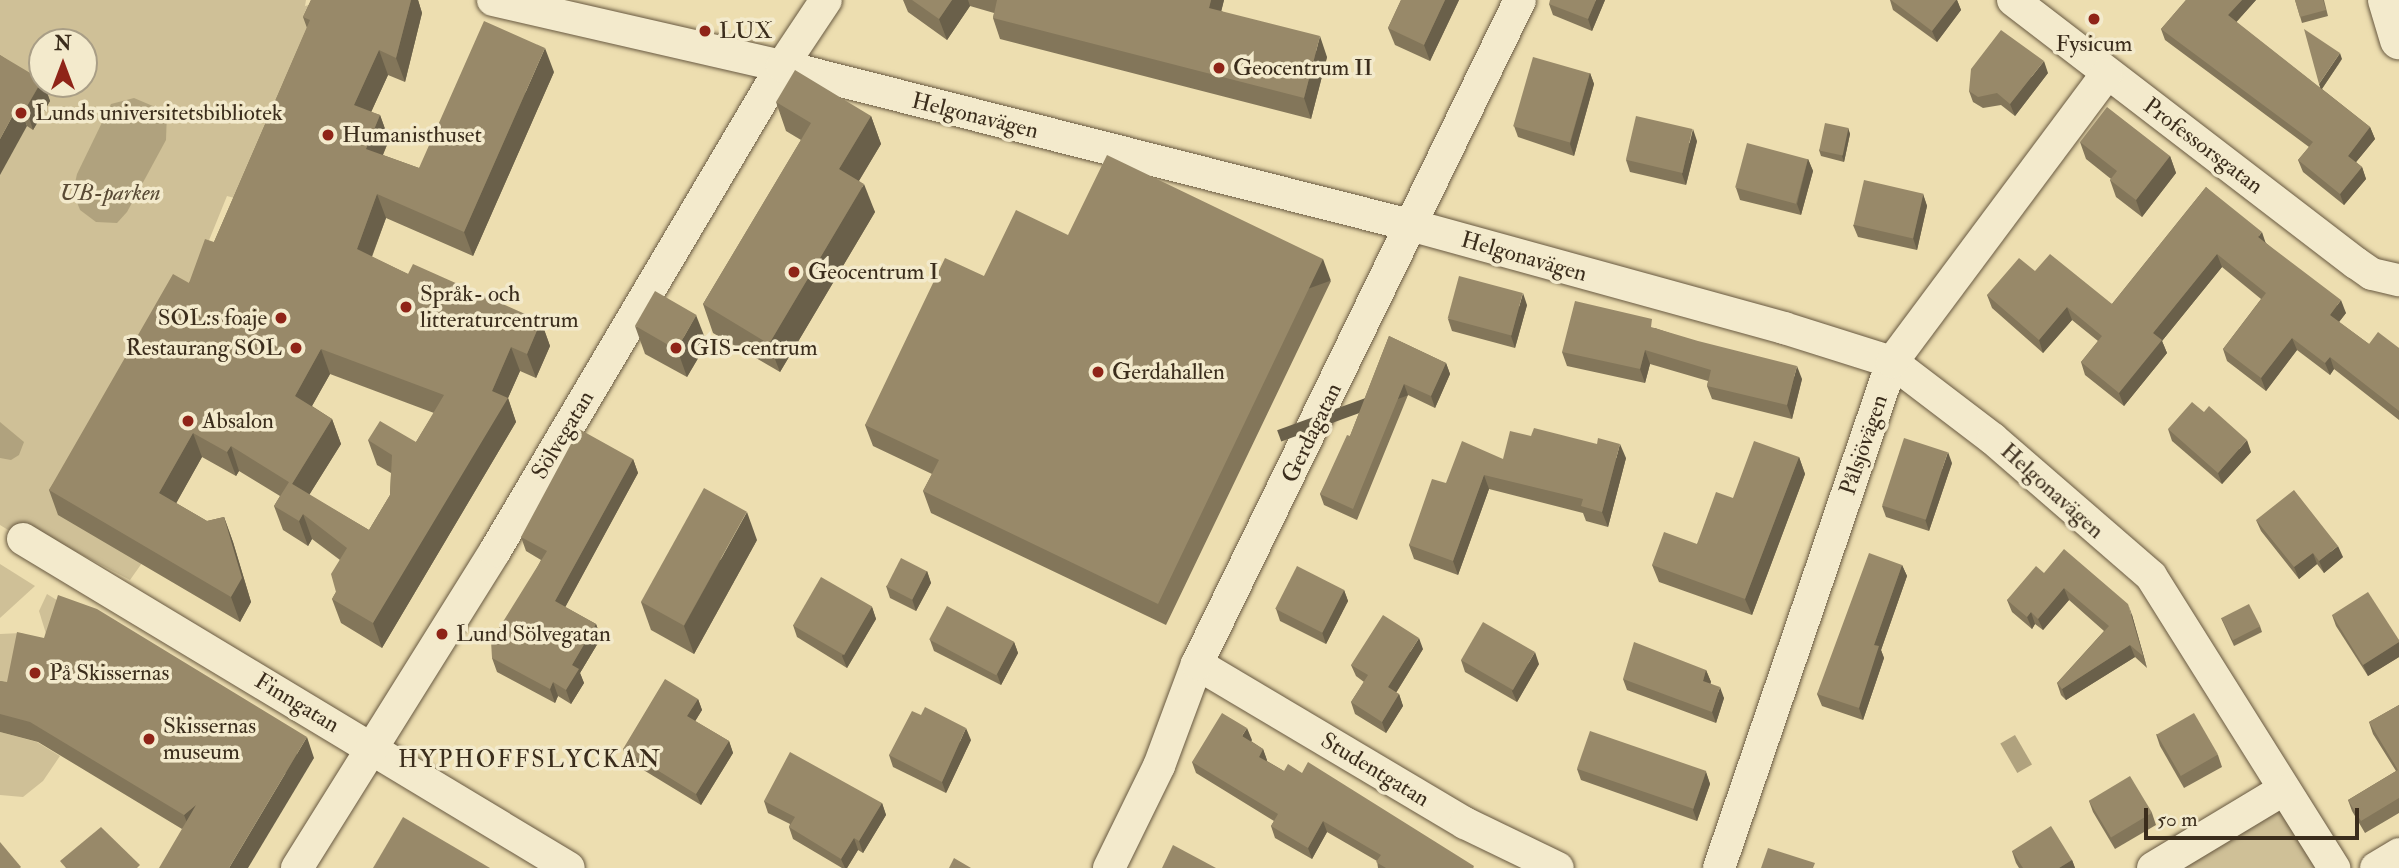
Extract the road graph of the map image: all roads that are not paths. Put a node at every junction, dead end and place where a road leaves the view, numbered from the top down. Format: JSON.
{"nodes":[{"id":1,"x":493,"y":0,"type":"edge"},
{"id":2,"x":826,"y":0,"type":"edge"},
{"id":3,"x":1520,"y":0,"type":"edge"},
{"id":4,"x":2013,"y":0,"type":"edge"},
{"id":5,"x":2387,"y":0,"type":"edge"},
{"id":6,"x":2399,"y":40,"type":"edge"},
{"id":7,"x":782,"y":66,"type":"junction"},
{"id":8,"x":2107,"y":74,"type":"junction"},
{"id":9,"x":1414,"y":226,"type":"junction"},
{"id":10,"x":2399,"y":280,"type":"edge"},
{"id":11,"x":1892,"y":362,"type":"junction"},
{"id":12,"x":23,"y":539,"type":"dead end"},
{"id":13,"x":1197,"y":664,"type":"junction"},
{"id":14,"x":370,"y":746,"type":"junction"},
{"id":15,"x":2281,"y":791,"type":"junction"},
{"id":16,"x":2399,"y":854,"type":"edge"},
{"id":17,"x":297,"y":868,"type":"edge"},
{"id":18,"x":569,"y":868,"type":"edge"},
{"id":19,"x":1110,"y":868,"type":"edge"},
{"id":20,"x":1558,"y":868,"type":"edge"},
{"id":21,"x":1719,"y":868,"type":"edge"},
{"id":22,"x":2153,"y":868,"type":"edge"},
{"id":23,"x":2334,"y":868,"type":"edge"},
{"id":24,"x":2376,"y":868,"type":"edge"}],
"edges":[{"from":1,"to":7,"type":"street","name":"Helgonavägen"},
{"from":2,"to":7,"type":"street","name":"Sölvegatan"},
{"from":3,"to":9,"type":"street","name":"Gerdagatan"},
{"from":4,"to":8,"type":"street","name":"Professorsgatan"},
{"from":5,"to":6,"type":"main road"},
{"from":7,"to":9,"type":"street","name":"Helgonavägen"},
{"from":7,"to":14,"type":"street","name":"Sölvegatan"},
{"from":8,"to":10,"type":"street","name":"Professorsgatan"},
{"from":8,"to":11,"type":"street","name":"Pålsjövägen"},
{"from":9,"to":11,"type":"street","name":"Helgonavägen"},
{"from":9,"to":13,"type":"street","name":"Gerdagatan"},
{"from":11,"to":15,"type":"street","name":"Helgonavägen"},
{"from":11,"to":21,"type":"street","name":"Pålsjövägen"},
{"from":12,"to":14,"type":"street","name":"Finngatan"},
{"from":13,"to":19,"type":"street","name":"Gerdagatan"},
{"from":13,"to":20,"type":"street","name":"Studentgatan"},
{"from":14,"to":17,"type":"street","name":"Sölvegatan"},
{"from":14,"to":18,"type":"street","name":"Finngatan"},
{"from":15,"to":22,"type":"street"},
{"from":15,"to":23,"type":"street","name":"Helgonavägen"},
{"from":16,"to":24,"type":"street"}]}
